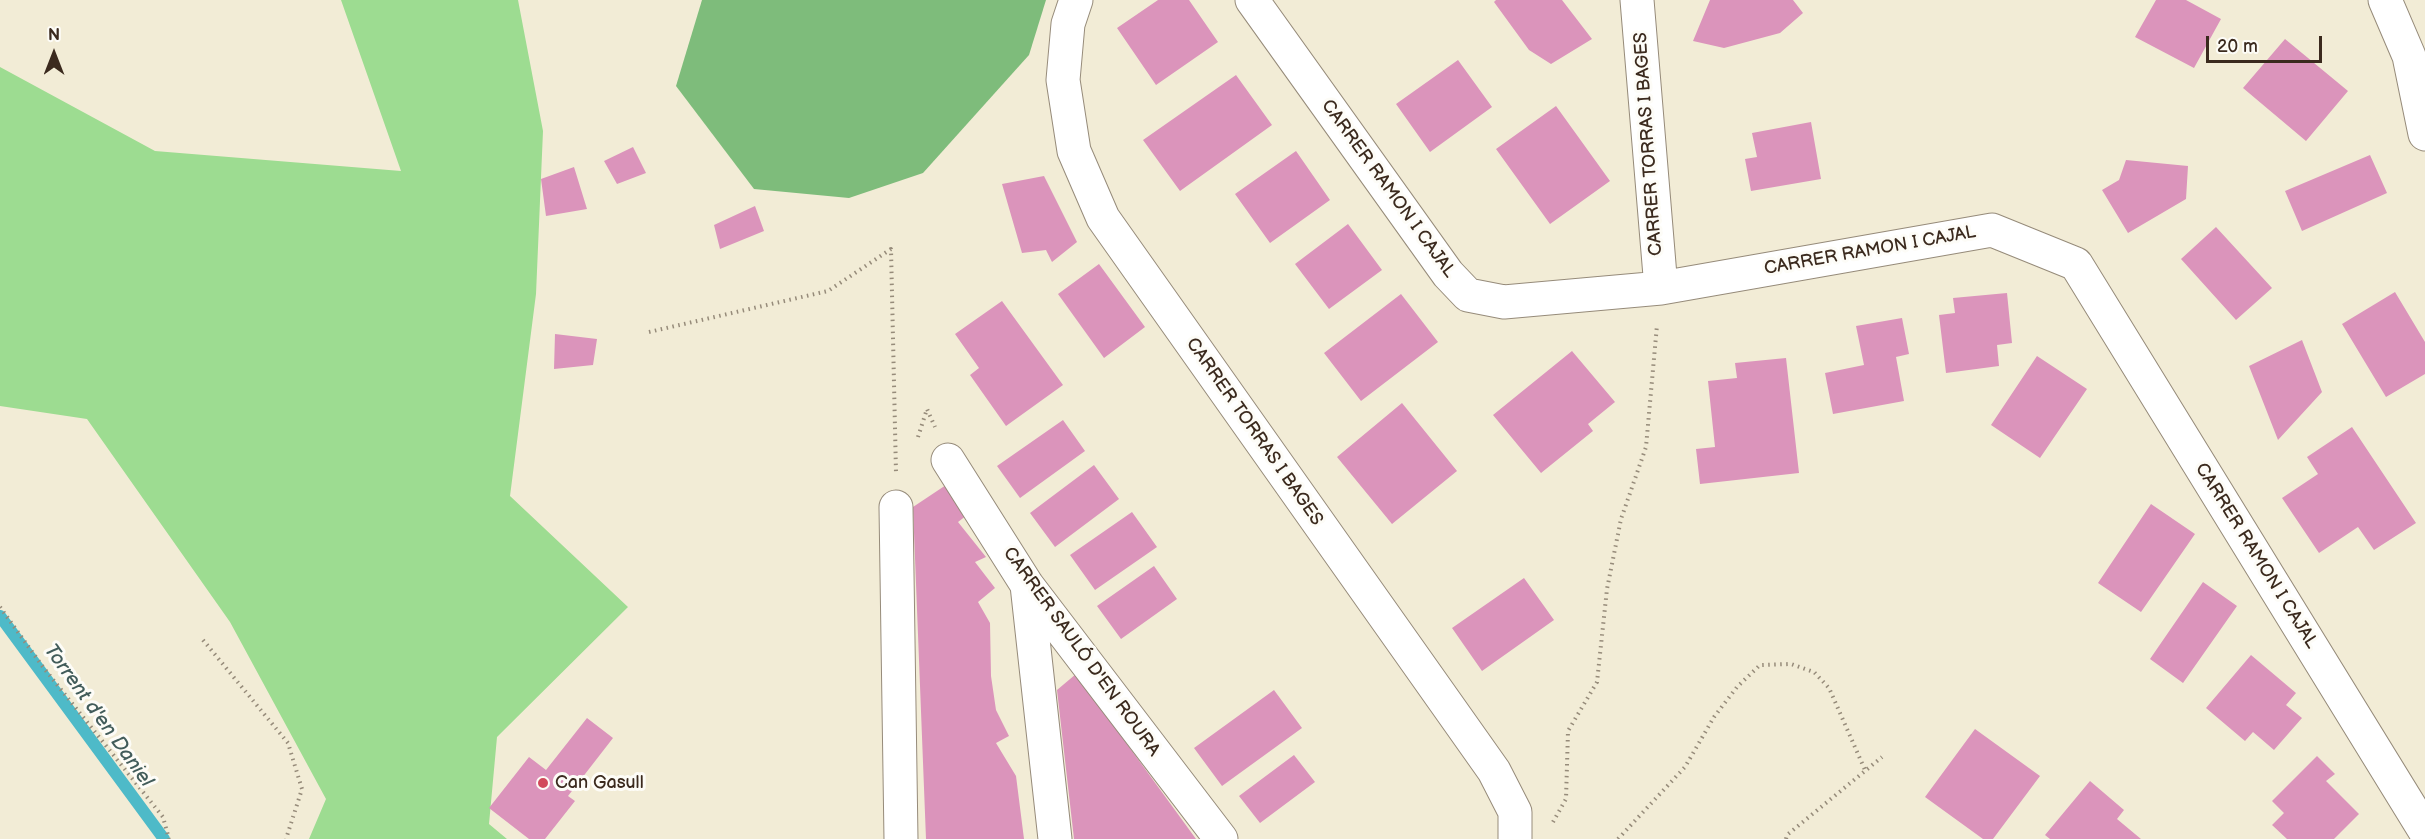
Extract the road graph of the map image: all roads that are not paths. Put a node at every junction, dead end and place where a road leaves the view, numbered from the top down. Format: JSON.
{"nodes":[{"id":1,"x":1076,"y":0,"type":"edge"},
{"id":2,"x":1252,"y":0,"type":"edge"},
{"id":3,"x":1637,"y":0,"type":"edge"},
{"id":4,"x":2381,"y":3,"type":"edge"},
{"id":5,"x":2425,"y":134,"type":"edge"},
{"id":6,"x":1660,"y":288,"type":"junction"},
{"id":7,"x":948,"y":460,"type":"dead end"},
{"id":8,"x":896,"y":507,"type":"road end"},
{"id":9,"x":1027,"y":585,"type":"junction"},
{"id":10,"x":2425,"y":831,"type":"edge"},
{"id":11,"x":901,"y":839,"type":"edge"},
{"id":12,"x":1055,"y":839,"type":"edge"},
{"id":13,"x":1221,"y":839,"type":"edge"},
{"id":14,"x":1515,"y":839,"type":"edge"}],
"edges":[{"from":1,"to":14,"type":"street","name":"CARRER TORRAS I BAGES"},
{"from":2,"to":6,"type":"street","name":"CARRER RAMON I CAJAL"},
{"from":3,"to":6,"type":"street","name":"CARRER TORRAS I BAGES"},
{"from":4,"to":5,"type":"street"},
{"from":6,"to":10,"type":"street","name":"CARRER RAMON I CAJAL"},
{"from":7,"to":9,"type":"street","name":"CARRER SAULÓ D'EN ROURA"},
{"from":8,"to":11,"type":"street"},
{"from":9,"to":12,"type":"street"},
{"from":9,"to":13,"type":"street","name":"CARRER SAULÓ D'EN ROURA"}]}
